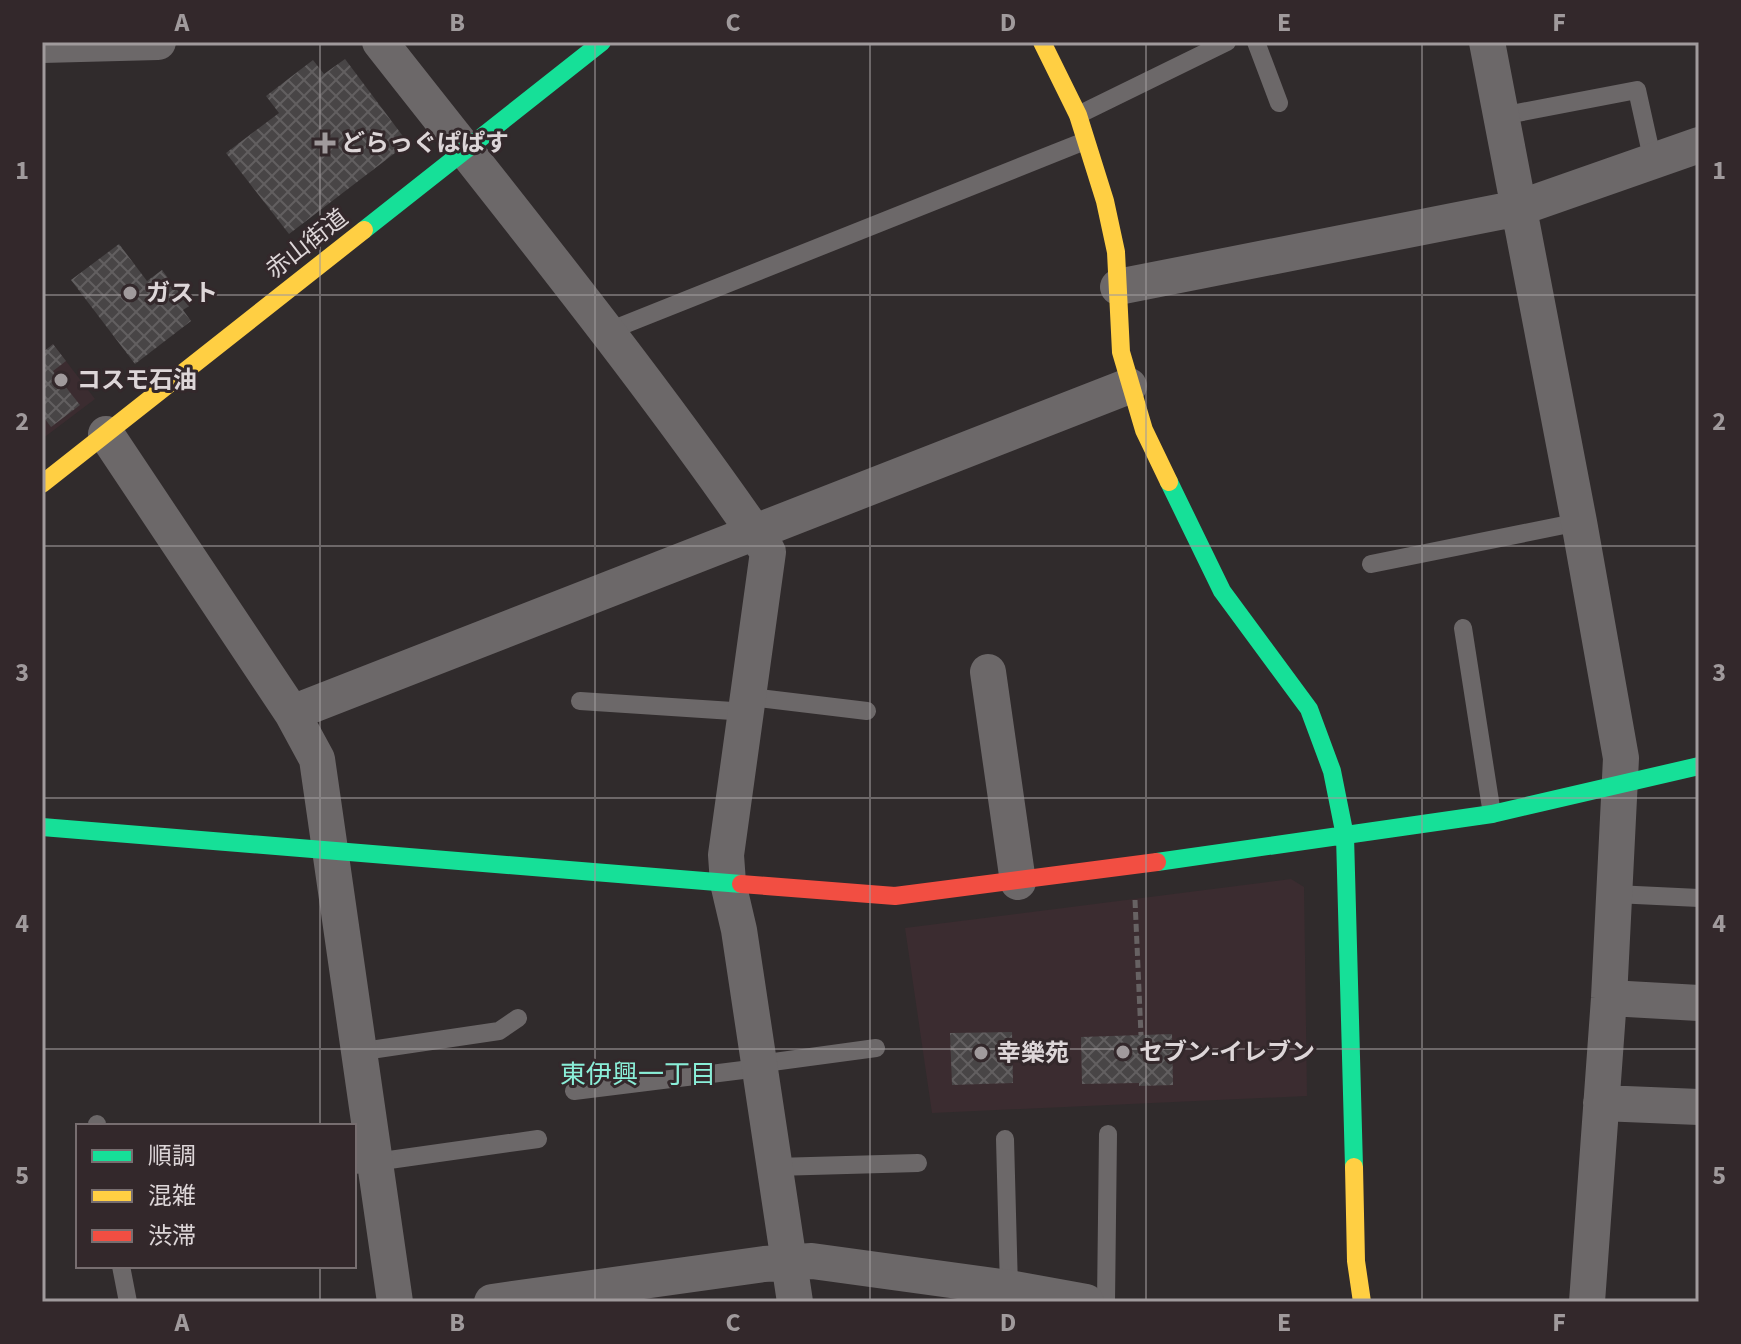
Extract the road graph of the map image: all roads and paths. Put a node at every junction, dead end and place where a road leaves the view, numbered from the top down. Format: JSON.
{"nodes":[{"id":1,"x":158,"y":42,"type":"edge"},
{"id":2,"x":380,"y":42,"type":"edge"},
{"id":3,"x":602,"y":42,"type":"edge"},
{"id":4,"x":1042,"y":42,"type":"edge"},
{"id":5,"x":1227,"y":42,"type":"edge"},
{"id":6,"x":1256,"y":42,"type":"edge"},
{"id":7,"x":1487,"y":42,"type":"edge"},
{"id":8,"x":42,"y":45,"type":"edge"},
{"id":9,"x":1279,"y":103,"type":"dead end"},
{"id":10,"x":1078,"y":115,"type":"junction"},
{"id":11,"x":1501,"y":116,"type":"junction"},
{"id":12,"x":1085,"y":141,"type":"junction"},
{"id":13,"x":1699,"y":145,"type":"edge"},
{"id":14,"x":466,"y":149,"type":"junction"},
{"id":15,"x":1653,"y":162,"type":"junction"},
{"id":16,"x":1519,"y":208,"type":"junction"},
{"id":17,"x":1118,"y":287,"type":"junction"},
{"id":18,"x":606,"y":332,"type":"junction"},
{"id":19,"x":1129,"y":386,"type":"junction"},
{"id":20,"x":106,"y":434,"type":"junction"},
{"id":21,"x":42,"y":484,"type":"edge"},
{"id":22,"x":1579,"y":522,"type":"junction"},
{"id":23,"x":754,"y":531,"type":"junction"},
{"id":24,"x":1371,"y":564,"type":"dead end"},
{"id":25,"x":1463,"y":628,"type":"dead end"},
{"id":26,"x":1000,"y":690,"type":"dead end"},
{"id":27,"x":580,"y":701,"type":"dead end"},
{"id":28,"x":749,"y":705,"type":"junction"},
{"id":29,"x":867,"y":711,"type":"dead end"},
{"id":30,"x":292,"y":713,"type":"junction"},
{"id":31,"x":1699,"y":766,"type":"edge"},
{"id":32,"x":1621,"y":783,"type":"junction"},
{"id":33,"x":1492,"y":814,"type":"junction"},
{"id":34,"x":42,"y":827,"type":"edge"},
{"id":35,"x":1345,"y":836,"type":"junction"},
{"id":36,"x":329,"y":850,"type":"junction"},
{"id":37,"x":1018,"y":882,"type":"junction"},
{"id":38,"x":728,"y":883,"type":"junction"},
{"id":39,"x":1134,"y":890,"type":"dead end"},
{"id":40,"x":1615,"y":894,"type":"junction"},
{"id":41,"x":1699,"y":898,"type":"edge"},
{"id":42,"x":1609,"y":998,"type":"junction"},
{"id":43,"x":1699,"y":1003,"type":"edge"},
{"id":44,"x":518,"y":1018,"type":"dead end"},
{"id":45,"x":1141,"y":1035,"type":"dead end"},
{"id":46,"x":876,"y":1048,"type":"dead end"},
{"id":47,"x":357,"y":1052,"type":"junction"},
{"id":48,"x":759,"y":1066,"type":"junction"},
{"id":49,"x":574,"y":1091,"type":"dead end"},
{"id":50,"x":1601,"y":1103,"type":"junction"},
{"id":51,"x":1699,"y":1107,"type":"edge"},
{"id":52,"x":1108,"y":1134,"type":"dead end"},
{"id":53,"x":538,"y":1139,"type":"dead end"},
{"id":54,"x":1005,"y":1139,"type":"dead end"},
{"id":55,"x":918,"y":1163,"type":"dead end"},
{"id":56,"x":364,"y":1164,"type":"edge"},
{"id":57,"x":775,"y":1167,"type":"junction"},
{"id":58,"x":788,"y":1262,"type":"junction"},
{"id":59,"x":121,"y":1268,"type":"edge"},
{"id":60,"x":1009,"y":1288,"type":"junction"},
{"id":61,"x":957,"y":1292,"type":"edge"},
{"id":62,"x":128,"y":1302,"type":"edge"},
{"id":63,"x":395,"y":1302,"type":"edge"},
{"id":64,"x":492,"y":1302,"type":"edge"},
{"id":65,"x":795,"y":1302,"type":"edge"},
{"id":66,"x":1086,"y":1302,"type":"edge"},
{"id":67,"x":1106,"y":1302,"type":"edge"},
{"id":68,"x":1362,"y":1302,"type":"edge"},
{"id":69,"x":1587,"y":1302,"type":"edge"}],
"edges":[{"from":1,"to":8,"type":"street"},
{"from":2,"to":14,"type":"street"},
{"from":3,"to":14,"type":"street","name":"赤山街道"},
{"from":4,"to":10,"type":"street"},
{"from":5,"to":10,"type":"lane"},
{"from":6,"to":9,"type":"lane"},
{"from":7,"to":11,"type":"street"},
{"from":10,"to":12,"type":"street"},
{"from":11,"to":15,"type":"lane"},
{"from":11,"to":16,"type":"street"},
{"from":12,"to":17,"type":"street"},
{"from":12,"to":18,"type":"lane"},
{"from":13,"to":15,"type":"street"},
{"from":14,"to":18,"type":"street"},
{"from":14,"to":20,"type":"street","name":"赤山街道"},
{"from":15,"to":16,"type":"street"},
{"from":16,"to":17,"type":"street"},
{"from":16,"to":22,"type":"street"},
{"from":17,"to":19,"type":"street"},
{"from":18,"to":23,"type":"street"},
{"from":19,"to":23,"type":"street"},
{"from":19,"to":35,"type":"street"},
{"from":20,"to":21,"type":"street","name":"赤山街道"},
{"from":20,"to":30,"type":"street"},
{"from":22,"to":24,"type":"lane"},
{"from":22,"to":32,"type":"street"},
{"from":23,"to":28,"type":"street"},
{"from":23,"to":30,"type":"street"},
{"from":25,"to":33,"type":"lane"},
{"from":26,"to":37,"type":"street"},
{"from":27,"to":28,"type":"lane"},
{"from":28,"to":29,"type":"lane"},
{"from":28,"to":38,"type":"street"},
{"from":30,"to":36,"type":"street"},
{"from":31,"to":32,"type":"street"},
{"from":32,"to":33,"type":"street"},
{"from":32,"to":40,"type":"street"},
{"from":33,"to":35,"type":"street"},
{"from":34,"to":36,"type":"street"},
{"from":35,"to":37,"type":"street"},
{"from":35,"to":68,"type":"street"},
{"from":36,"to":38,"type":"street"},
{"from":36,"to":47,"type":"street"},
{"from":37,"to":38,"type":"street"},
{"from":38,"to":48,"type":"street"},
{"from":39,"to":45,"type":"path"},
{"from":40,"to":41,"type":"lane"},
{"from":40,"to":42,"type":"street"},
{"from":42,"to":43,"type":"street"},
{"from":42,"to":50,"type":"street"},
{"from":44,"to":47,"type":"lane"},
{"from":46,"to":48,"type":"lane"},
{"from":47,"to":56,"type":"street"},
{"from":48,"to":49,"type":"lane"},
{"from":48,"to":57,"type":"street"},
{"from":50,"to":51,"type":"street"},
{"from":50,"to":69,"type":"street"},
{"from":52,"to":67,"type":"lane"},
{"from":53,"to":56,"type":"lane"},
{"from":54,"to":60,"type":"lane"},
{"from":55,"to":57,"type":"lane"},
{"from":56,"to":63,"type":"street"},
{"from":57,"to":58,"type":"street"},
{"from":58,"to":61,"type":"street"},
{"from":58,"to":64,"type":"street"},
{"from":58,"to":65,"type":"street"},
{"from":59,"to":62,"type":"lane"},
{"from":60,"to":61,"type":"street"},
{"from":60,"to":66,"type":"street"}]}
